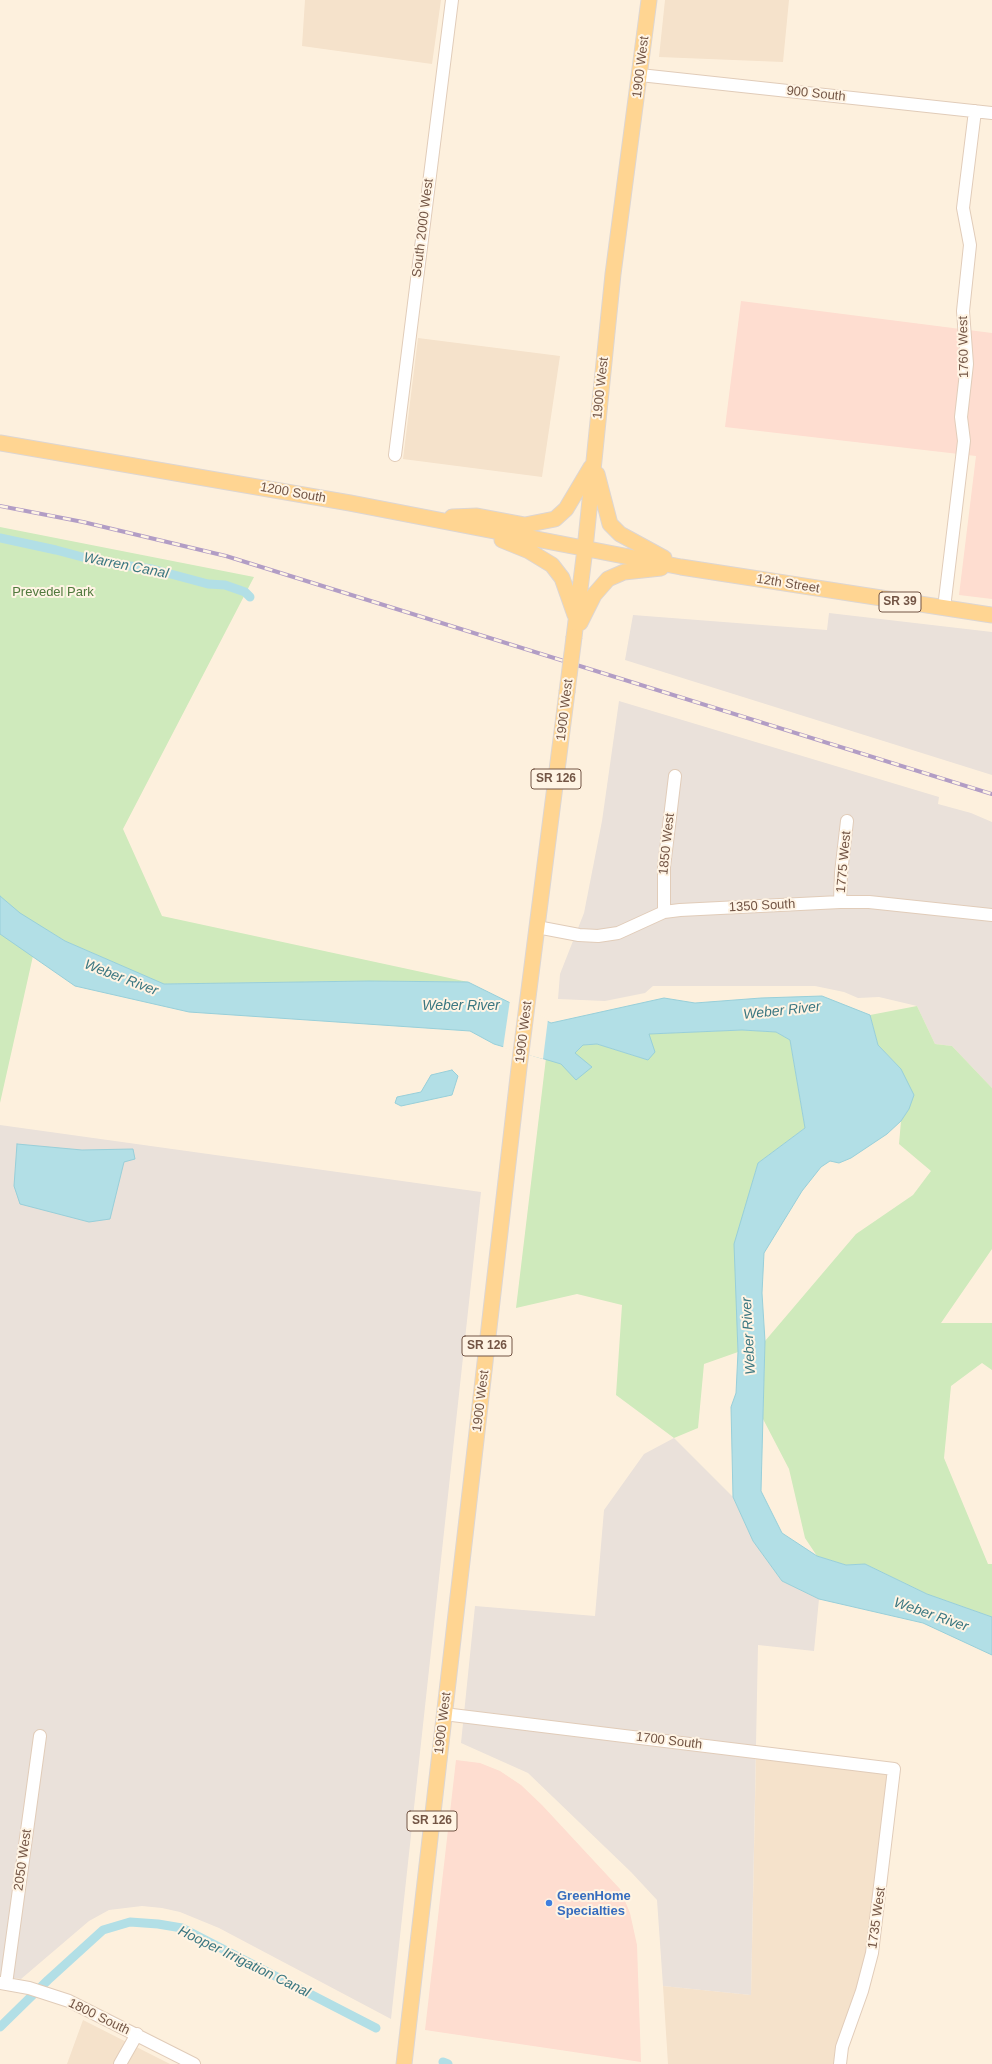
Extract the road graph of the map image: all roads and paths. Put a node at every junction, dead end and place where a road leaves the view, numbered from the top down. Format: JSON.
{"nodes":[{"id":1,"x":452,"y":0,"type":"edge"},
{"id":2,"x":649,"y":0,"type":"edge"},
{"id":3,"x":640,"y":75,"type":"junction"},
{"id":4,"x":975,"y":111,"type":"junction"},
{"id":5,"x":992,"y":112,"type":"edge"},
{"id":6,"x":0,"y":443,"type":"edge"},
{"id":7,"x":395,"y":455,"type":"dead end"},
{"id":8,"x":594,"y":462,"type":"junction"},
{"id":9,"x":431,"y":519,"type":"junction"},
{"id":10,"x":472,"y":527,"type":"junction"},
{"id":11,"x":585,"y":549,"type":"junction"},
{"id":12,"x":681,"y":567,"type":"junction"},
{"id":13,"x":944,"y":608,"type":"junction"},
{"id":14,"x":992,"y":615,"type":"edge"},
{"id":15,"x":576,"y":618,"type":"junction"},
{"id":16,"x":574,"y":637,"type":"junction"},
{"id":17,"x":675,"y":776,"type":"dead end"},
{"id":18,"x":847,"y":822,"type":"dead end"},
{"id":19,"x":840,"y":902,"type":"junction"},
{"id":20,"x":664,"y":912,"type":"junction"},
{"id":21,"x":992,"y":915,"type":"edge"},
{"id":22,"x":537,"y":928,"type":"junction"},
{"id":23,"x":444,"y":1714,"type":"junction"},
{"id":24,"x":40,"y":1736,"type":"dead end"},
{"id":25,"x":894,"y":1768,"type":"joint"},
{"id":26,"x":3,"y":1984,"type":"edge"},
{"id":27,"x":136,"y":2034,"type":"junction"},
{"id":28,"x":120,"y":2064,"type":"edge"},
{"id":29,"x":194,"y":2064,"type":"edge"},
{"id":30,"x":404,"y":2064,"type":"edge"},
{"id":31,"x":840,"y":2064,"type":"edge"}],
"edges":[{"from":1,"to":7,"type":"street","name":"South 2000 West"},
{"from":2,"to":3,"type":"main road","name":"1900 West","number":"SR 126"},
{"from":3,"to":4,"type":"street","name":"900 South"},
{"from":3,"to":8,"type":"main road","name":"1900 West","number":"SR 126"},
{"from":4,"to":5,"type":"street","name":"900 South"},
{"from":4,"to":13,"type":"street","name":"1760 West"},
{"from":6,"to":9,"type":"main road","name":"1200 South","number":"SR 39"},
{"from":8,"to":9,"type":"main road"},
{"from":8,"to":11,"type":"main road","name":"1900 West","number":"SR 126"},
{"from":8,"to":12,"type":"main road"},
{"from":9,"to":10,"type":"main road","name":"1200 South","number":"SR 39"},
{"from":10,"to":11,"type":"main road","name":"1200 South","number":"SR 39"},
{"from":10,"to":15,"type":"main road"},
{"from":11,"to":12,"type":"main road","name":"12th Street","number":"SR 39"},
{"from":11,"to":15,"type":"main road","name":"1900 West","number":"SR 126"},
{"from":12,"to":13,"type":"main road","name":"12th Street","number":"SR 39"},
{"from":12,"to":16,"type":"main road"},
{"from":13,"to":14,"type":"main road","name":"12th Street","number":"SR 39"},
{"from":15,"to":16,"type":"main road","name":"1900 West","number":"SR 126"},
{"from":16,"to":22,"type":"main road","name":"1900 West","number":"SR 126","bridge":true},
{"from":17,"to":20,"type":"street","name":"1850 West"},
{"from":18,"to":19,"type":"street","name":"1775 West"},
{"from":19,"to":20,"type":"street","name":"1350 South"},
{"from":19,"to":21,"type":"street","name":"1350 South"},
{"from":20,"to":22,"type":"street","name":"1350 South"},
{"from":22,"to":23,"type":"main road","name":"1900 West","number":"SR 126"},
{"from":23,"to":25,"type":"street","name":"1700 South"},
{"from":23,"to":30,"type":"main road","name":"1900 West","number":"SR 126"},
{"from":24,"to":26,"type":"street","name":"2050 West"},
{"from":25,"to":31,"type":"street","name":"1735 West"},
{"from":26,"to":27,"type":"street","name":"1800 South"},
{"from":27,"to":28,"type":"street"},
{"from":27,"to":29,"type":"street","name":"1800 South"}]}
